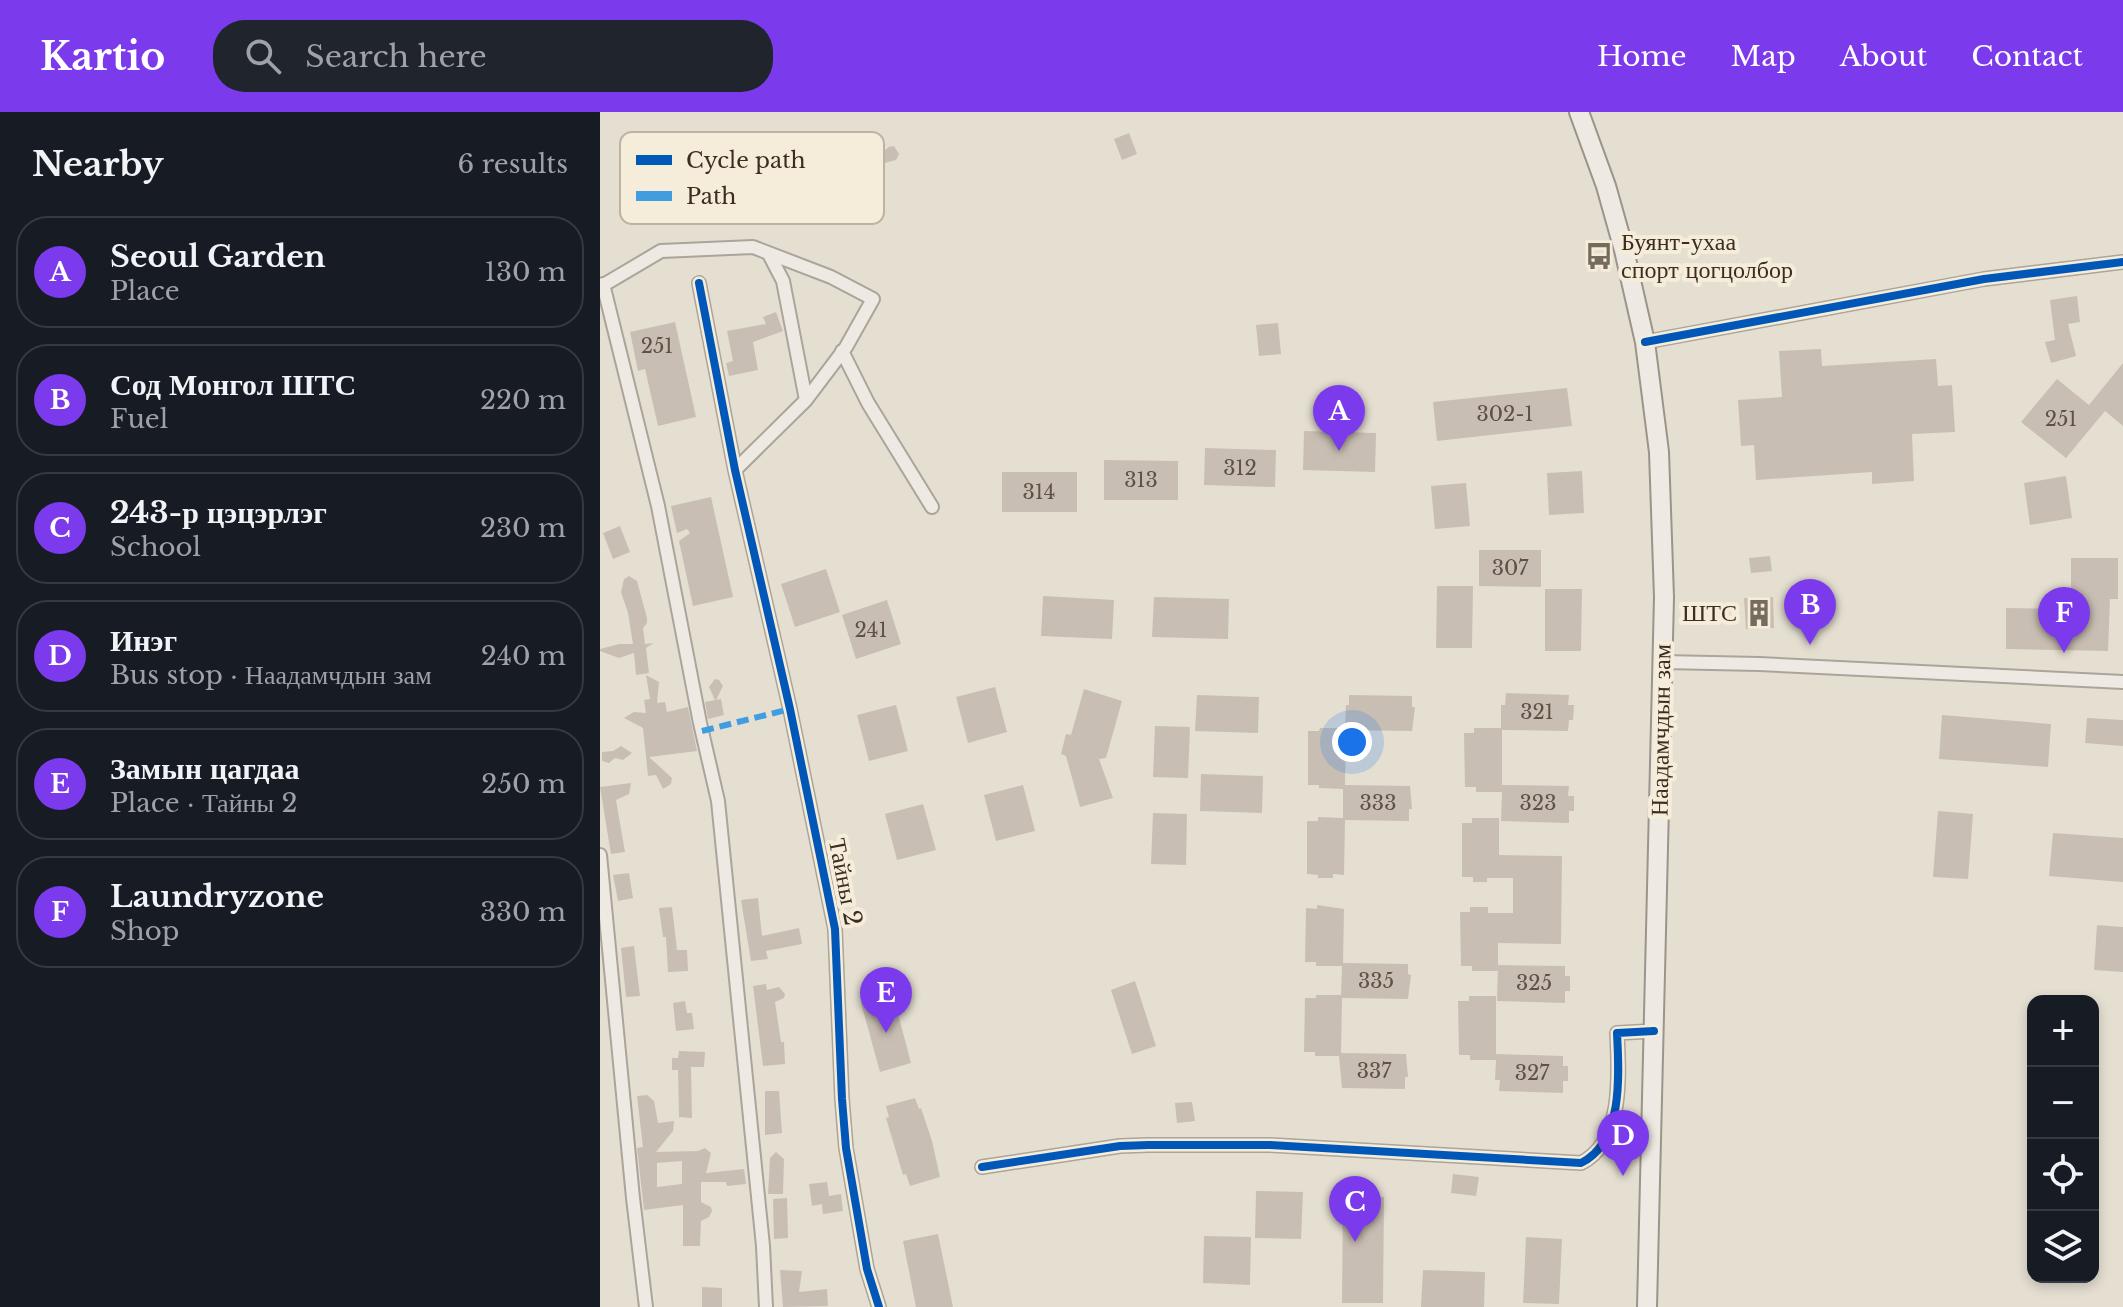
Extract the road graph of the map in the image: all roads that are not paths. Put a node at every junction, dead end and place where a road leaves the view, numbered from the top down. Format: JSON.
{"nodes":[{"id":1,"x":1579,"y":113,"type":"edge"},
{"id":2,"x":770,"y":256,"type":"junction"},
{"id":3,"x":2123,"y":262,"type":"edge"},
{"id":4,"x":699,"y":283,"type":"dead end"},
{"id":5,"x":602,"y":285,"type":"edge"},
{"id":6,"x":1645,"y":342,"type":"junction"},
{"id":7,"x":842,"y":351,"type":"junction"},
{"id":8,"x":806,"y":400,"type":"junction"},
{"id":9,"x":735,"y":470,"type":"junction"},
{"id":10,"x":932,"y":507,"type":"dead end"},
{"id":11,"x":1663,"y":662,"type":"junction"},
{"id":12,"x":2123,"y":682,"type":"edge"},
{"id":13,"x":600,"y":855,"type":"edge"},
{"id":14,"x":1654,"y":1031,"type":"junction"},
{"id":15,"x":982,"y":1167,"type":"dead end"},
{"id":16,"x":646,"y":1307,"type":"edge"},
{"id":17,"x":766,"y":1307,"type":"edge"},
{"id":18,"x":879,"y":1307,"type":"edge"},
{"id":19,"x":1647,"y":1307,"type":"edge"}],
"edges":[{"from":1,"to":6,"type":"main road","name":"Наадамчдын зам"},
{"from":2,"to":5,"type":"street"},
{"from":2,"to":7,"type":"street"},
{"from":2,"to":8,"type":"street"},
{"from":3,"to":6,"type":"street"},
{"from":4,"to":9,"type":"street","name":"Тайны 2"},
{"from":5,"to":17,"type":"street"},
{"from":6,"to":11,"type":"main road","name":"Наадамчдын зам"},
{"from":7,"to":8,"type":"street"},
{"from":7,"to":10,"type":"street"},
{"from":8,"to":9,"type":"street"},
{"from":9,"to":18,"type":"street","name":"Тайны 2"},
{"from":11,"to":12,"type":"street"},
{"from":11,"to":14,"type":"main road","name":"Наадамчдын зам"},
{"from":13,"to":16,"type":"street"},
{"from":14,"to":15,"type":"street"},
{"from":14,"to":19,"type":"main road","name":"Наадамчдын зам"}]}
